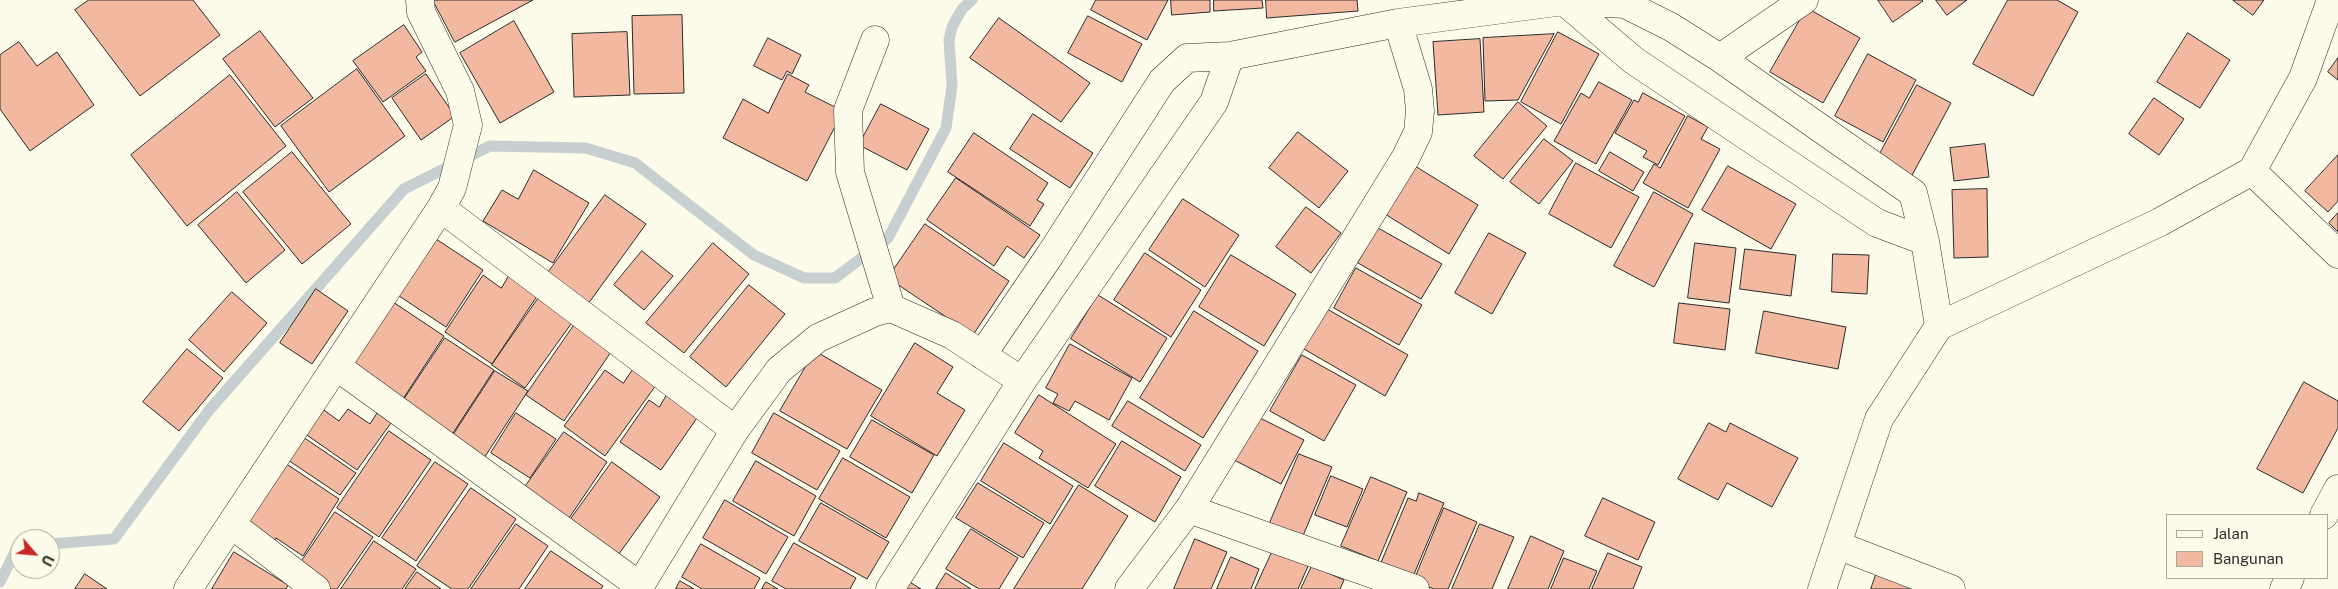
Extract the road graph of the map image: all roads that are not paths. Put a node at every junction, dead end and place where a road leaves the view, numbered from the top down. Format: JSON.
{"nodes":[{"id":1,"x":420,"y":0,"type":"edge"},
{"id":2,"x":1804,"y":0,"type":"edge"},
{"id":3,"x":2331,"y":0,"type":"edge"},
{"id":4,"x":1564,"y":1,"type":"junction"},
{"id":5,"x":1398,"y":23,"type":"junction"},
{"id":6,"x":875,"y":40,"type":"dead end"},
{"id":7,"x":1230,"y":56,"type":"junction"},
{"id":8,"x":1720,"y":58,"type":"junction"},
{"id":9,"x":2252,"y":171,"type":"junction"},
{"id":10,"x":446,"y":198,"type":"junction"},
{"id":11,"x":1925,"y":241,"type":"junction"},
{"id":12,"x":2338,"y":254,"type":"edge"},
{"id":13,"x":891,"y":308,"type":"junction"},
{"id":14,"x":1939,"y":326,"type":"junction"},
{"id":15,"x":982,"y":355,"type":"junction"},
{"id":16,"x":336,"y":366,"type":"junction"},
{"id":17,"x":1022,"y":380,"type":"junction"},
{"id":18,"x":735,"y":430,"type":"junction"},
{"id":19,"x":2338,"y":490,"type":"edge"},
{"id":20,"x":1189,"y":509,"type":"junction"},
{"id":21,"x":2325,"y":514,"type":"edge"},
{"id":22,"x":231,"y":524,"type":"junction"},
{"id":23,"x":1837,"y":545,"type":"junction"},
{"id":24,"x":639,"y":588,"type":"edge"},
{"id":25,"x":188,"y":589,"type":"edge"},
{"id":26,"x":316,"y":589,"type":"edge"},
{"id":27,"x":890,"y":589,"type":"edge"},
{"id":28,"x":1129,"y":589,"type":"edge"},
{"id":29,"x":1415,"y":589,"type":"edge"},
{"id":30,"x":1822,"y":589,"type":"edge"},
{"id":31,"x":1951,"y":589,"type":"edge"}],
"edges":[{"from":1,"to":10,"type":"street"},
{"from":2,"to":8,"type":"street"},
{"from":3,"to":9,"type":"street"},
{"from":4,"to":5,"type":"street"},
{"from":4,"to":8,"type":"street"},
{"from":4,"to":11,"type":"street"},
{"from":5,"to":7,"type":"street"},
{"from":5,"to":20,"type":"street"},
{"from":6,"to":13,"type":"street"},
{"from":7,"to":15,"type":"street"},
{"from":7,"to":17,"type":"street"},
{"from":8,"to":11,"type":"street"},
{"from":9,"to":12,"type":"street"},
{"from":9,"to":14,"type":"street"},
{"from":10,"to":16,"type":"street"},
{"from":10,"to":18,"type":"street"},
{"from":11,"to":14,"type":"street"},
{"from":13,"to":15,"type":"street"},
{"from":13,"to":18,"type":"street"},
{"from":14,"to":23,"type":"street"},
{"from":15,"to":17,"type":"street"},
{"from":16,"to":22,"type":"street"},
{"from":16,"to":24,"type":"street"},
{"from":17,"to":27,"type":"street"},
{"from":18,"to":24,"type":"street"},
{"from":19,"to":21,"type":"street"},
{"from":20,"to":28,"type":"street"},
{"from":20,"to":29,"type":"street"},
{"from":22,"to":25,"type":"street"},
{"from":22,"to":26,"type":"street"},
{"from":23,"to":30,"type":"street"},
{"from":23,"to":31,"type":"street"}]}
